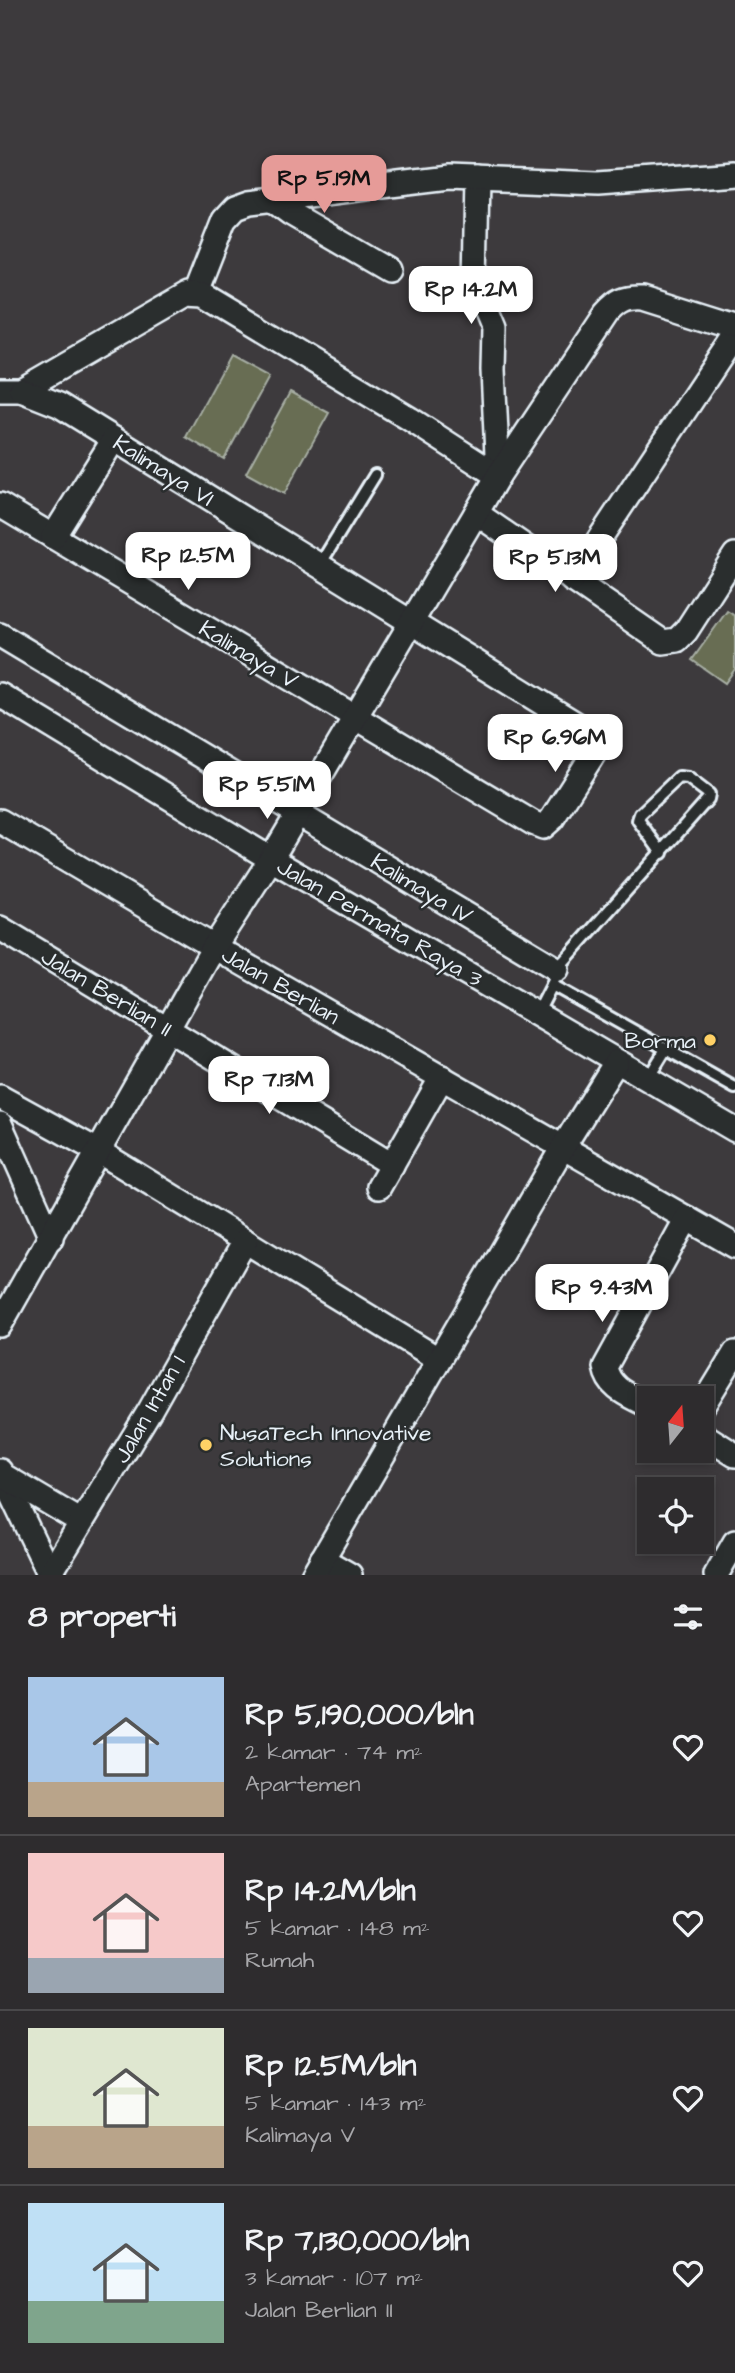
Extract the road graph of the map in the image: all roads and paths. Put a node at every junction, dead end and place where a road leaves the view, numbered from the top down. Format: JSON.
{"nodes":[{"id":1,"x":735,"y":174,"type":"edge"},
{"id":2,"x":477,"y":179,"type":"junction"},
{"id":3,"x":271,"y":199,"type":"junction"},
{"id":4,"x":388,"y":270,"type":"dead end"},
{"id":5,"x":195,"y":294,"type":"junction"},
{"id":6,"x":735,"y":327,"type":"edge"},
{"id":7,"x":735,"y":335,"type":"edge"},
{"id":8,"x":11,"y":390,"type":"edge"},
{"id":9,"x":114,"y":439,"type":"junction"},
{"id":10,"x":375,"y":475,"type":"dead end"},
{"id":11,"x":498,"y":476,"type":"junction"},
{"id":12,"x":0,"y":505,"type":"edge"},
{"id":13,"x":476,"y":513,"type":"junction"},
{"id":14,"x":53,"y":537,"type":"junction"},
{"id":15,"x":735,"y":555,"type":"edge"},
{"id":16,"x":319,"y":566,"type":"junction"},
{"id":17,"x":572,"y":580,"type":"junction"},
{"id":18,"x":412,"y":621,"type":"junction"},
{"id":19,"x":0,"y":635,"type":"edge"},
{"id":20,"x":0,"y":695,"type":"edge"},
{"id":21,"x":355,"y":716,"type":"junction"},
{"id":22,"x":298,"y":814,"type":"junction"},
{"id":23,"x":0,"y":821,"type":"edge"},
{"id":24,"x":662,"y":853,"type":"junction"},
{"id":25,"x":271,"y":859,"type":"junction"},
{"id":26,"x":0,"y":929,"type":"edge"},
{"id":27,"x":214,"y":947,"type":"junction"},
{"id":28,"x":554,"y":977,"type":"junction"},
{"id":29,"x":537,"y":1014,"type":"junction"},
{"id":30,"x":169,"y":1029,"type":"junction"},
{"id":31,"x":666,"y":1049,"type":"junction"},
{"id":32,"x":616,"y":1062,"type":"junction"},
{"id":33,"x":442,"y":1077,"type":"junction"},
{"id":34,"x":647,"y":1080,"type":"junction"},
{"id":35,"x":735,"y":1088,"type":"edge"},
{"id":36,"x":0,"y":1097,"type":"edge"},
{"id":37,"x":0,"y":1124,"type":"edge"},
{"id":38,"x":735,"y":1130,"type":"edge"},
{"id":39,"x":563,"y":1147,"type":"junction"},
{"id":40,"x":98,"y":1151,"type":"junction"},
{"id":41,"x":393,"y":1165,"type":"junction"},
{"id":42,"x":379,"y":1187,"type":"dead end"},
{"id":43,"x":687,"y":1218,"type":"junction"},
{"id":44,"x":51,"y":1238,"type":"junction"},
{"id":45,"x":245,"y":1241,"type":"junction"},
{"id":46,"x":735,"y":1246,"type":"edge"},
{"id":47,"x":0,"y":1325,"type":"edge"},
{"id":48,"x":735,"y":1353,"type":"edge"},
{"id":49,"x":438,"y":1360,"type":"junction"},
{"id":50,"x":714,"y":1387,"type":"edge"},
{"id":51,"x":637,"y":1399,"type":"edge"},
{"id":52,"x":714,"y":1442,"type":"edge"},
{"id":53,"x":735,"y":1455,"type":"edge"},
{"id":54,"x":1,"y":1473,"type":"edge"},
{"id":55,"x":80,"y":1521,"type":"junction"},
{"id":56,"x":735,"y":1542,"type":"edge"},
{"id":57,"x":317,"y":1567,"type":"edge"},
{"id":58,"x":50,"y":1575,"type":"edge"},
{"id":59,"x":350,"y":1575,"type":"edge"},
{"id":60,"x":716,"y":1575,"type":"edge"}],
"edges":[{"from":1,"to":2,"type":"street"},
{"from":2,"to":3,"type":"street"},
{"from":2,"to":11,"type":"street"},
{"from":3,"to":4,"type":"street"},
{"from":3,"to":5,"type":"street"},
{"from":5,"to":8,"type":"street"},
{"from":5,"to":11,"type":"street"},
{"from":6,"to":11,"type":"street"},
{"from":7,"to":17,"type":"street"},
{"from":8,"to":9,"type":"street","name":"Kalimaya VI"},
{"from":9,"to":14,"type":"street"},
{"from":9,"to":16,"type":"street","name":"Kalimaya VI"},
{"from":10,"to":16,"type":"lane"},
{"from":11,"to":13,"type":"street"},
{"from":12,"to":14,"type":"street","name":"Kalimaya V"},
{"from":13,"to":17,"type":"street"},
{"from":13,"to":18,"type":"street"},
{"from":14,"to":21,"type":"street","name":"Kalimaya V"},
{"from":15,"to":17,"type":"street"},
{"from":16,"to":18,"type":"street","name":"Kalimaya VI"},
{"from":18,"to":21,"type":"street"},
{"from":18,"to":21,"type":"street","name":"Kalimaya V"},
{"from":19,"to":22,"type":"street","name":"Kalimaya IV"},
{"from":20,"to":25,"type":"street","name":"Jalan Permata Raya 3"},
{"from":21,"to":22,"type":"street"},
{"from":22,"to":25,"type":"street"},
{"from":22,"to":28,"type":"street","name":"Kalimaya IV"},
{"from":23,"to":27,"type":"street","name":"Jalan Berlian"},
{"from":24,"to":24,"type":"lane"},
{"from":24,"to":28,"type":"lane"},
{"from":25,"to":27,"type":"street"},
{"from":25,"to":29,"type":"street","name":"Jalan Permata Raya 3"},
{"from":26,"to":30,"type":"street","name":"Jalan Berlian II"},
{"from":27,"to":30,"type":"street"},
{"from":27,"to":33,"type":"street","name":"Jalan Berlian"},
{"from":28,"to":29,"type":"lane"},
{"from":28,"to":31,"type":"lane"},
{"from":29,"to":32,"type":"street","name":"Jalan Permata Raya 3"},
{"from":30,"to":40,"type":"street"},
{"from":30,"to":41,"type":"street","name":"Jalan Berlian II"},
{"from":31,"to":34,"type":"lane"},
{"from":31,"to":35,"type":"lane"},
{"from":32,"to":34,"type":"street","name":"Jalan Permata Raya 3"},
{"from":32,"to":39,"type":"street"},
{"from":33,"to":39,"type":"street","name":"Jalan Berlian"},
{"from":33,"to":41,"type":"street"},
{"from":34,"to":38,"type":"street","name":"Jalan Permata Raya 3"},
{"from":36,"to":40,"type":"street"},
{"from":37,"to":44,"type":"street"},
{"from":39,"to":43,"type":"street","name":"Jalan Berlian"},
{"from":39,"to":49,"type":"street"},
{"from":40,"to":44,"type":"street"},
{"from":40,"to":45,"type":"street"},
{"from":41,"to":42,"type":"street"},
{"from":43,"to":46,"type":"street","name":"Jalan Berlian"},
{"from":43,"to":51,"type":"street"},
{"from":44,"to":47,"type":"street"},
{"from":45,"to":49,"type":"street"},
{"from":45,"to":55,"type":"street","name":"Jalan Intan 1"},
{"from":48,"to":50,"type":"street"},
{"from":49,"to":57,"type":"street"},
{"from":52,"to":53,"type":"street"},
{"from":54,"to":55,"type":"street"},
{"from":54,"to":58,"type":"street"},
{"from":55,"to":58,"type":"street","name":"Jalan Intan 1"},
{"from":56,"to":60,"type":"street"},
{"from":57,"to":59,"type":"street"}]}
